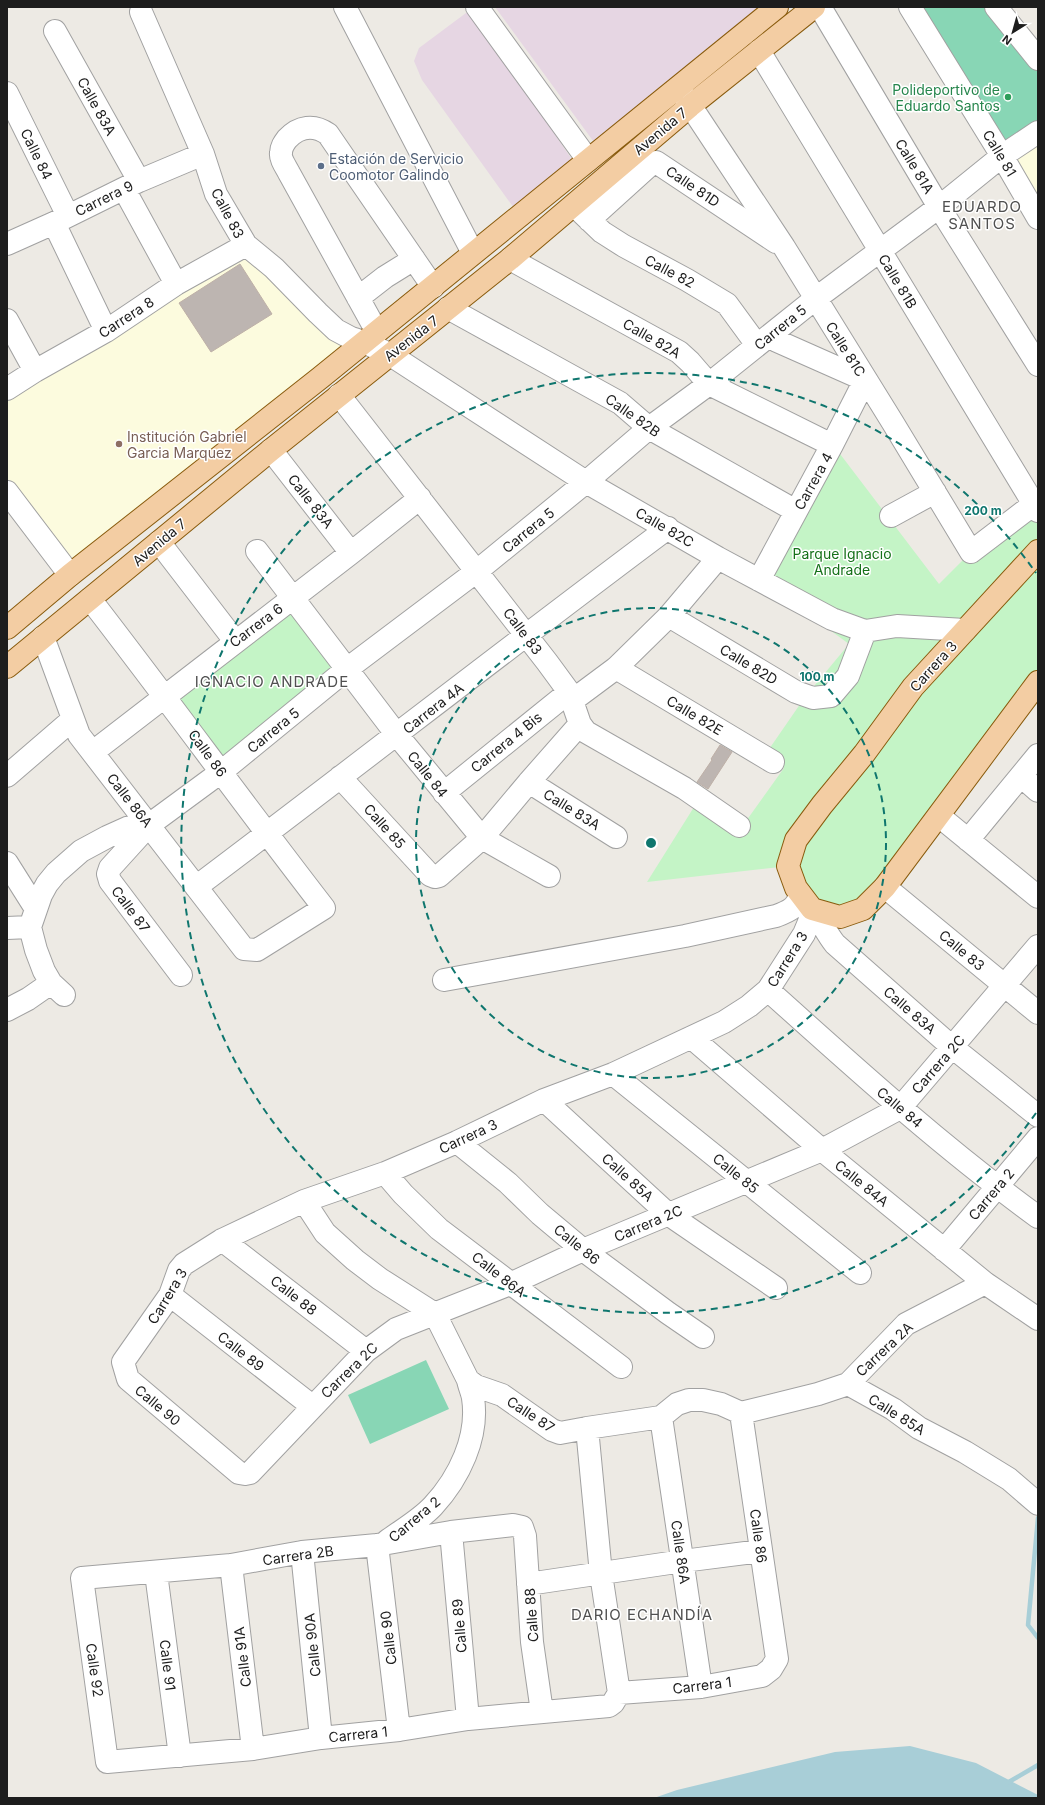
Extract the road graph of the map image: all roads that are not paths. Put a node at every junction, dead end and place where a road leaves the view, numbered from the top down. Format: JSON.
{"nodes":[{"id":1,"x":345,"y":7,"type":"edge"},
{"id":2,"x":477,"y":7,"type":"edge"},
{"id":3,"x":776,"y":7,"type":"edge"},
{"id":4,"x":814,"y":7,"type":"edge"},
{"id":5,"x":820,"y":7,"type":"edge"},
{"id":6,"x":910,"y":7,"type":"edge"},
{"id":7,"x":996,"y":7,"type":"edge"},
{"id":8,"x":141,"y":12,"type":"dead end"},
{"id":9,"x":55,"y":31,"type":"dead end"},
{"id":10,"x":759,"y":51,"type":"junction"},
{"id":11,"x":1038,"y":60,"type":"edge"},
{"id":12,"x":678,"y":87,"type":"junction"},
{"id":13,"x":7,"y":93,"type":"edge"},
{"id":14,"x":690,"y":106,"type":"junction"},
{"id":15,"x":1038,"y":132,"type":"edge"},
{"id":16,"x":203,"y":154,"type":"junction"},
{"id":17,"x":1002,"y":156,"type":"junction"},
{"id":18,"x":588,"y":160,"type":"junction"},
{"id":19,"x":131,"y":185,"type":"junction"},
{"id":20,"x":939,"y":207,"type":"junction"},
{"id":21,"x":581,"y":212,"type":"junction"},
{"id":22,"x":1038,"y":218,"type":"edge"},
{"id":23,"x":61,"y":219,"type":"junction"},
{"id":24,"x":7,"y":244,"type":"edge"},
{"id":25,"x":246,"y":245,"type":"junction"},
{"id":26,"x":784,"y":247,"type":"junction"},
{"id":27,"x":880,"y":252,"type":"junction"},
{"id":28,"x":473,"y":253,"type":"junction"},
{"id":29,"x":414,"y":259,"type":"junction"},
{"id":30,"x":510,"y":259,"type":"junction"},
{"id":31,"x":176,"y":284,"type":"junction"},
{"id":32,"x":433,"y":286,"type":"junction"},
{"id":33,"x":358,"y":298,"type":"junction"},
{"id":34,"x":815,"y":299,"type":"junction"},
{"id":35,"x":448,"y":308,"type":"junction"},
{"id":36,"x":7,"y":320,"type":"edge"},
{"id":37,"x":106,"y":331,"type":"junction"},
{"id":38,"x":371,"y":337,"type":"junction"},
{"id":39,"x":763,"y":340,"type":"junction"},
{"id":40,"x":389,"y":354,"type":"junction"},
{"id":41,"x":1038,"y":365,"type":"edge"},
{"id":42,"x":35,"y":370,"type":"junction"},
{"id":43,"x":865,"y":380,"type":"junction"},
{"id":44,"x":709,"y":384,"type":"junction"},
{"id":45,"x":7,"y":389,"type":"edge"},
{"id":46,"x":339,"y":395,"type":"junction"},
{"id":47,"x":649,"y":428,"type":"junction"},
{"id":48,"x":832,"y":445,"type":"junction"},
{"id":49,"x":271,"y":450,"type":"junction"},
{"id":50,"x":586,"y":482,"type":"junction"},
{"id":51,"x":7,"y":492,"type":"edge"},
{"id":52,"x":935,"y":492,"type":"junction"},
{"id":53,"x":420,"y":498,"type":"junction"},
{"id":54,"x":1037,"y":505,"type":"edge"},
{"id":55,"x":796,"y":511,"type":"junction"},
{"id":56,"x":891,"y":516,"type":"dead end"},
{"id":57,"x":668,"y":528,"type":"junction"},
{"id":58,"x":159,"y":542,"type":"junction"},
{"id":59,"x":257,"y":551,"type":"dead end"},
{"id":60,"x":1038,"y":552,"type":"edge"},
{"id":61,"x":351,"y":553,"type":"junction"},
{"id":62,"x":718,"y":558,"type":"junction"},
{"id":63,"x":477,"y":571,"type":"junction"},
{"id":64,"x":70,"y":575,"type":"junction"},
{"id":65,"x":759,"y":580,"type":"junction"},
{"id":66,"x":292,"y":598,"type":"junction"},
{"id":67,"x":90,"y":599,"type":"junction"},
{"id":68,"x":669,"y":616,"type":"junction"},
{"id":69,"x":7,"y":628,"type":"edge"},
{"id":70,"x":965,"y":630,"type":"junction"},
{"id":71,"x":865,"y":631,"type":"junction"},
{"id":72,"x":526,"y":634,"type":"junction"},
{"id":73,"x":43,"y":637,"type":"junction"},
{"id":74,"x":235,"y":641,"type":"junction"},
{"id":75,"x":7,"y":667,"type":"edge"},
{"id":76,"x":616,"y":668,"type":"junction"},
{"id":77,"x":347,"y":669,"type":"junction"},
{"id":78,"x":1038,"y":682,"type":"edge"},
{"id":79,"x":165,"y":695,"type":"junction"},
{"id":80,"x":571,"y":696,"type":"junction"},
{"id":81,"x":73,"y":719,"type":"junction"},
{"id":82,"x":580,"y":724,"type":"junction"},
{"id":83,"x":397,"y":735,"type":"junction"},
{"id":84,"x":93,"y":752,"type":"junction"},
{"id":85,"x":1038,"y":755,"type":"edge"},
{"id":86,"x":773,"y":762,"type":"dead end"},
{"id":87,"x":221,"y":772,"type":"junction"},
{"id":88,"x":7,"y":776,"type":"edge"},
{"id":89,"x":1021,"y":776,"type":"junction"},
{"id":90,"x":340,"y":777,"type":"junction"},
{"id":91,"x":528,"y":782,"type":"junction"},
{"id":92,"x":1038,"y":791,"type":"edge"},
{"id":93,"x":444,"y":793,"type":"junction"},
{"id":94,"x":939,"y":816,"type":"junction"},
{"id":95,"x":149,"y":825,"type":"junction"},
{"id":96,"x":739,"y":826,"type":"dead end"},
{"id":97,"x":267,"y":834,"type":"junction"},
{"id":98,"x":616,"y":837,"type":"dead end"},
{"id":99,"x":482,"y":838,"type":"junction"},
{"id":100,"x":968,"y":840,"type":"junction"},
{"id":101,"x":7,"y":863,"type":"edge"},
{"id":102,"x":549,"y":876,"type":"dead end"},
{"id":103,"x":885,"y":886,"type":"junction"},
{"id":104,"x":196,"y":887,"type":"junction"},
{"id":105,"x":1038,"y":897,"type":"edge"},
{"id":106,"x":806,"y":902,"type":"junction"},
{"id":107,"x":33,"y":918,"type":"junction"},
{"id":108,"x":7,"y":928,"type":"edge"},
{"id":109,"x":1038,"y":946,"type":"edge"},
{"id":110,"x":244,"y":949,"type":"joint"},
{"id":111,"x":181,"y":975,"type":"dead end"},
{"id":112,"x":444,"y":980,"type":"dead end"},
{"id":113,"x":1005,"y":985,"type":"junction"},
{"id":114,"x":768,"y":990,"type":"junction"},
{"id":115,"x":7,"y":1010,"type":"edge"},
{"id":116,"x":1038,"y":1013,"type":"edge"},
{"id":117,"x":692,"y":1038,"type":"junction"},
{"id":118,"x":952,"y":1047,"type":"junction"},
{"id":119,"x":613,"y":1074,"type":"junction"},
{"id":120,"x":544,"y":1100,"type":"junction"},
{"id":121,"x":900,"y":1108,"type":"junction"},
{"id":122,"x":1038,"y":1116,"type":"edge"},
{"id":123,"x":1038,"y":1138,"type":"edge"},
{"id":124,"x":457,"y":1142,"type":"junction"},
{"id":125,"x":822,"y":1150,"type":"junction"},
{"id":126,"x":385,"y":1173,"type":"junction"},
{"id":127,"x":746,"y":1182,"type":"junction"},
{"id":128,"x":997,"y":1188,"type":"junction"},
{"id":129,"x":304,"y":1201,"type":"junction"},
{"id":130,"x":668,"y":1214,"type":"junction"},
{"id":131,"x":1038,"y":1217,"type":"edge"},
{"id":132,"x":222,"y":1240,"type":"junction"},
{"id":133,"x":583,"y":1250,"type":"junction"},
{"id":134,"x":944,"y":1250,"type":"junction"},
{"id":135,"x":860,"y":1272,"type":"dead end"},
{"id":136,"x":985,"y":1283,"type":"junction"},
{"id":137,"x":510,"y":1284,"type":"junction"},
{"id":138,"x":776,"y":1288,"type":"dead end"},
{"id":139,"x":170,"y":1295,"type":"junction"},
{"id":140,"x":435,"y":1314,"type":"junction"},
{"id":141,"x":1038,"y":1319,"type":"edge"},
{"id":142,"x":703,"y":1337,"type":"dead end"},
{"id":143,"x":366,"y":1351,"type":"junction"},
{"id":144,"x":123,"y":1362,"type":"joint"},
{"id":145,"x":620,"y":1367,"type":"dead end"},
{"id":146,"x":468,"y":1380,"type":"junction"},
{"id":147,"x":848,"y":1384,"type":"junction"},
{"id":148,"x":312,"y":1406,"type":"junction"},
{"id":149,"x":741,"y":1413,"type":"junction"},
{"id":150,"x":661,"y":1417,"type":"junction"},
{"id":151,"x":587,"y":1428,"type":"junction"},
{"id":152,"x":239,"y":1473,"type":"joint"},
{"id":153,"x":1038,"y":1504,"type":"edge"},
{"id":154,"x":513,"y":1525,"type":"joint"},
{"id":155,"x":451,"y":1532,"type":"junction"},
{"id":156,"x":380,"y":1545,"type":"junction"},
{"id":157,"x":302,"y":1552,"type":"junction"},
{"id":158,"x":761,"y":1552,"type":"junction"},
{"id":159,"x":683,"y":1561,"type":"junction"},
{"id":160,"x":232,"y":1565,"type":"junction"},
{"id":161,"x":156,"y":1573,"type":"junction"},
{"id":162,"x":601,"y":1574,"type":"junction"},
{"id":163,"x":82,"y":1578,"type":"joint"},
{"id":164,"x":528,"y":1584,"type":"junction"},
{"id":165,"x":777,"y":1659,"type":"joint"},
{"id":166,"x":700,"y":1687,"type":"junction"},
{"id":167,"x":614,"y":1700,"type":"junction"},
{"id":168,"x":542,"y":1712,"type":"junction"},
{"id":169,"x":468,"y":1719,"type":"junction"},
{"id":170,"x":399,"y":1730,"type":"junction"},
{"id":171,"x":321,"y":1738,"type":"junction"},
{"id":172,"x":253,"y":1749,"type":"junction"},
{"id":173,"x":180,"y":1756,"type":"junction"},
{"id":174,"x":107,"y":1762,"type":"joint"}],
"edges":[{"from":1,"to":28,"type":"street"},
{"from":2,"to":18,"type":"street"},
{"from":3,"to":12,"type":"main road","name":"Avenida 7"},
{"from":4,"to":10,"type":"main road","name":"Avenida 7"},
{"from":5,"to":20,"type":"street","name":"Calle 81A"},
{"from":6,"to":17,"type":"street","name":"Calle 81"},
{"from":7,"to":11,"type":"street"},
{"from":8,"to":16,"type":"street","name":"Calle 83"},
{"from":9,"to":19,"type":"street","name":"Calle 83A"},
{"from":10,"to":14,"type":"main road","name":"Avenida 7"},
{"from":10,"to":27,"type":"street","name":"Calle 81B"},
{"from":12,"to":14,"type":"street","name":"Calle 81C"},
{"from":12,"to":18,"type":"main road","name":"Avenida 7"},
{"from":13,"to":23,"type":"street","name":"Calle 84"},
{"from":14,"to":21,"type":"main road","name":"Avenida 7"},
{"from":14,"to":26,"type":"street","name":"Calle 81C"},
{"from":15,"to":17,"type":"street","name":"Carrera 5"},
{"from":16,"to":19,"type":"street","name":"Carrera 9"},
{"from":16,"to":25,"type":"street","name":"Calle 83"},
{"from":17,"to":20,"type":"street","name":"Carrera 5"},
{"from":17,"to":22,"type":"street","name":"Calle 81"},
{"from":18,"to":28,"type":"main road","name":"Avenida 7"},
{"from":19,"to":23,"type":"street","name":"Carrera 9"},
{"from":19,"to":31,"type":"street","name":"Calle 83A"},
{"from":20,"to":27,"type":"street","name":"Carrera 5"},
{"from":20,"to":41,"type":"street","name":"Calle 81A"},
{"from":21,"to":26,"type":"street","name":"Calle 81D"},
{"from":21,"to":30,"type":"main road","name":"Avenida 7"},
{"from":21,"to":39,"type":"street","name":"Calle 82"},
{"from":23,"to":24,"type":"street","name":"Carrera 9"},
{"from":23,"to":37,"type":"street","name":"Calle 84"},
{"from":25,"to":31,"type":"street","name":"Carrera 8"},
{"from":25,"to":38,"type":"street","name":"Calle 83"},
{"from":26,"to":34,"type":"street","name":"Calle 81C"},
{"from":27,"to":34,"type":"street","name":"Carrera 5"},
{"from":27,"to":54,"type":"street","name":"Calle 81B"},
{"from":28,"to":32,"type":"main road","name":"Avenida 7"},
{"from":29,"to":32,"type":"street"},
{"from":29,"to":33,"type":"street"},
{"from":29,"to":33,"type":"street"},
{"from":30,"to":35,"type":"main road","name":"Avenida 7"},
{"from":30,"to":44,"type":"street","name":"Calle 82A"},
{"from":31,"to":37,"type":"street","name":"Carrera 8"},
{"from":32,"to":38,"type":"main road","name":"Avenida 7"},
{"from":33,"to":38,"type":"street"},
{"from":34,"to":39,"type":"street","name":"Carrera 5"},
{"from":34,"to":43,"type":"street","name":"Calle 81C"},
{"from":35,"to":40,"type":"main road","name":"Avenida 7"},
{"from":35,"to":47,"type":"street","name":"Calle 82B"},
{"from":36,"to":42,"type":"street"},
{"from":37,"to":42,"type":"street","name":"Carrera 8"},
{"from":38,"to":40,"type":"street","name":"Calle 83"},
{"from":38,"to":64,"type":"main road","name":"Avenida 7"},
{"from":39,"to":43,"type":"street","name":"Calle 82"},
{"from":39,"to":44,"type":"street","name":"Carrera 5"},
{"from":40,"to":46,"type":"main road","name":"Avenida 7"},
{"from":40,"to":50,"type":"street","name":"Calle 82C"},
{"from":42,"to":45,"type":"street","name":"Carrera 8"},
{"from":43,"to":48,"type":"street","name":"Carrera 4"},
{"from":43,"to":52,"type":"street","name":"Calle 81C"},
{"from":44,"to":47,"type":"street","name":"Carrera 5"},
{"from":44,"to":48,"type":"street","name":"Calle 82A"},
{"from":46,"to":49,"type":"main road","name":"Avenida 7"},
{"from":46,"to":53,"type":"street","name":"Calle 83"},
{"from":47,"to":50,"type":"street","name":"Carrera 5"},
{"from":47,"to":55,"type":"street","name":"Calle 82B"},
{"from":48,"to":55,"type":"street","name":"Carrera 4"},
{"from":49,"to":58,"type":"main road","name":"Avenida 7"},
{"from":49,"to":61,"type":"street","name":"Calle 83A"},
{"from":50,"to":57,"type":"street","name":"Calle 82C"},
{"from":50,"to":63,"type":"street","name":"Carrera 5"},
{"from":51,"to":64,"type":"street"},
{"from":52,"to":54,"type":"street","name":"Calle 81C"},
{"from":52,"to":56,"type":"street"},
{"from":53,"to":61,"type":"street","name":"Carrera 6"},
{"from":53,"to":63,"type":"street","name":"Calle 83"},
{"from":55,"to":65,"type":"street","name":"Carrera 4"},
{"from":57,"to":62,"type":"street","name":"Calle 82C"},
{"from":57,"to":72,"type":"street","name":"Carrera 4A"},
{"from":58,"to":67,"type":"main road","name":"Avenida 7"},
{"from":58,"to":74,"type":"street"},
{"from":59,"to":66,"type":"street","name":"Calle 84"},
{"from":60,"to":70,"type":"main road","name":"Carrera 3"},
{"from":61,"to":66,"type":"street","name":"Carrera 6"},
{"from":62,"to":65,"type":"street","name":"Calle 82C"},
{"from":62,"to":68,"type":"street"},
{"from":63,"to":72,"type":"street","name":"Calle 83"},
{"from":63,"to":77,"type":"street","name":"Carrera 5"},
{"from":64,"to":69,"type":"main road","name":"Avenida 7"},
{"from":65,"to":71,"type":"street","name":"Calle 82C"},
{"from":66,"to":74,"type":"street","name":"Carrera 6"},
{"from":66,"to":77,"type":"street","name":"Calle 84"},
{"from":67,"to":73,"type":"main road","name":"Avenida 7"},
{"from":67,"to":79,"type":"street","name":"Calle 86"},
{"from":68,"to":71,"type":"street","name":"Calle 82D"},
{"from":68,"to":76,"type":"street"},
{"from":70,"to":71,"type":"street","name":"Calle 82C"},
{"from":70,"to":106,"type":"main road","name":"Carrera 3"},
{"from":72,"to":80,"type":"street","name":"Calle 83"},
{"from":72,"to":83,"type":"street","name":"Carrera 4A"},
{"from":73,"to":75,"type":"main road","name":"Avenida 7"},
{"from":73,"to":81,"type":"street","name":"Calle 86A"},
{"from":74,"to":79,"type":"street","name":"Carrera 6"},
{"from":76,"to":80,"type":"street"},
{"from":76,"to":86,"type":"street","name":"Calle 82E"},
{"from":77,"to":83,"type":"street","name":"Calle 84"},
{"from":77,"to":87,"type":"street","name":"Carrera 5"},
{"from":78,"to":94,"type":"main road"},
{"from":79,"to":84,"type":"street","name":"Carrera 6"},
{"from":79,"to":87,"type":"street","name":"Calle 86"},
{"from":80,"to":82,"type":"street","name":"Calle 83"},
{"from":80,"to":93,"type":"street","name":"Carrera 4 Bis"},
{"from":81,"to":84,"type":"street","name":"Calle 86A"},
{"from":81,"to":88,"type":"street"},
{"from":82,"to":91,"type":"street"},
{"from":82,"to":96,"type":"street"},
{"from":83,"to":90,"type":"street","name":"Carrera 4A"},
{"from":83,"to":93,"type":"street","name":"Calle 84"},
{"from":84,"to":95,"type":"street","name":"Calle 86A"},
{"from":85,"to":89,"type":"street"},
{"from":87,"to":95,"type":"street","name":"Carrera 5"},
{"from":87,"to":97,"type":"street","name":"Calle 86"},
{"from":89,"to":92,"type":"street"},
{"from":89,"to":100,"type":"street"},
{"from":90,"to":97,"type":"street","name":"Carrera 4A"},
{"from":90,"to":99,"type":"street","name":"Calle 85"},
{"from":91,"to":98,"type":"street","name":"Calle 83A"},
{"from":91,"to":99,"type":"street"},
{"from":93,"to":99,"type":"street","name":"Calle 84"},
{"from":94,"to":100,"type":"street"},
{"from":94,"to":103,"type":"main road"},
{"from":95,"to":104,"type":"street","name":"Calle 86A"},
{"from":95,"to":107,"type":"street","name":"Carrera 5"},
{"from":95,"to":111,"type":"street","name":"Calle 87"},
{"from":97,"to":104,"type":"street","name":"Carrera 4A"},
{"from":97,"to":110,"type":"street","name":"Calle 86"},
{"from":99,"to":102,"type":"street","name":"Calle 84"},
{"from":100,"to":105,"type":"street"},
{"from":101,"to":107,"type":"street"},
{"from":103,"to":106,"type":"main road"},
{"from":103,"to":113,"type":"street","name":"Calle 83"},
{"from":104,"to":110,"type":"street","name":"Calle 86A"},
{"from":106,"to":112,"type":"street"},
{"from":106,"to":114,"type":"street","name":"Carrera 3"},
{"from":106,"to":118,"type":"street","name":"Calle 83A"},
{"from":107,"to":108,"type":"street"},
{"from":107,"to":115,"type":"street"},
{"from":109,"to":113,"type":"street","name":"Carrera 2C"},
{"from":113,"to":116,"type":"street","name":"Calle 83"},
{"from":113,"to":118,"type":"street","name":"Carrera 2C"},
{"from":114,"to":117,"type":"street","name":"Carrera 3"},
{"from":114,"to":121,"type":"street","name":"Calle 84"},
{"from":117,"to":119,"type":"street","name":"Carrera 3"},
{"from":117,"to":125,"type":"street","name":"Calle 84A"},
{"from":118,"to":121,"type":"street","name":"Carrera 2C"},
{"from":118,"to":122,"type":"street","name":"Calle 83A"},
{"from":119,"to":120,"type":"street","name":"Carrera 3"},
{"from":119,"to":127,"type":"street","name":"Calle 85"},
{"from":120,"to":124,"type":"street","name":"Carrera 3"},
{"from":120,"to":130,"type":"street","name":"Calle 85A"},
{"from":121,"to":125,"type":"street","name":"Carrera 2C"},
{"from":121,"to":128,"type":"street","name":"Calle 84"},
{"from":123,"to":128,"type":"street","name":"Carrera 2"},
{"from":124,"to":126,"type":"street","name":"Carrera 3"},
{"from":124,"to":133,"type":"street","name":"Calle 86"},
{"from":125,"to":127,"type":"street","name":"Carrera 2C"},
{"from":125,"to":134,"type":"street","name":"Calle 84A"},
{"from":126,"to":129,"type":"street","name":"Carrera 3"},
{"from":126,"to":137,"type":"street","name":"Calle 86A"},
{"from":127,"to":130,"type":"street","name":"Carrera 2C"},
{"from":127,"to":135,"type":"street","name":"Calle 85"},
{"from":128,"to":131,"type":"street","name":"Calle 84"},
{"from":128,"to":134,"type":"street","name":"Carrera 2"},
{"from":129,"to":132,"type":"street","name":"Carrera 3"},
{"from":129,"to":140,"type":"street"},
{"from":130,"to":133,"type":"street","name":"Carrera 2C"},
{"from":130,"to":138,"type":"street","name":"Calle 85A"},
{"from":132,"to":139,"type":"street","name":"Carrera 3"},
{"from":132,"to":143,"type":"street","name":"Calle 88"},
{"from":133,"to":137,"type":"street","name":"Carrera 2C"},
{"from":133,"to":142,"type":"street","name":"Calle 86"},
{"from":134,"to":136,"type":"street","name":"Calle 84A"},
{"from":136,"to":141,"type":"street","name":"Calle 84A"},
{"from":136,"to":147,"type":"street","name":"Carrera 2A"},
{"from":137,"to":140,"type":"street","name":"Carrera 2C"},
{"from":137,"to":145,"type":"street","name":"Calle 86A"},
{"from":139,"to":144,"type":"street","name":"Carrera 3"},
{"from":139,"to":148,"type":"street","name":"Calle 89"},
{"from":140,"to":143,"type":"street","name":"Carrera 2C"},
{"from":140,"to":146,"type":"street"},
{"from":143,"to":148,"type":"street","name":"Carrera 2C"},
{"from":144,"to":152,"type":"street","name":"Calle 90"},
{"from":146,"to":151,"type":"street","name":"Calle 87"},
{"from":146,"to":156,"type":"street","name":"Carrera 2"},
{"from":147,"to":149,"type":"street"},
{"from":147,"to":153,"type":"street","name":"Calle 85A"},
{"from":148,"to":152,"type":"street","name":"Carrera 2C"},
{"from":149,"to":150,"type":"street"},
{"from":149,"to":158,"type":"street","name":"Calle 86"},
{"from":150,"to":151,"type":"street"},
{"from":150,"to":159,"type":"street","name":"Calle 86A"},
{"from":151,"to":162,"type":"street"},
{"from":154,"to":155,"type":"street","name":"Carrera 2B"},
{"from":154,"to":164,"type":"street","name":"Calle 88"},
{"from":155,"to":156,"type":"street","name":"Carrera 2B"},
{"from":155,"to":169,"type":"street","name":"Calle 89"},
{"from":156,"to":157,"type":"street","name":"Carrera 2B"},
{"from":156,"to":170,"type":"street","name":"Calle 90"},
{"from":157,"to":160,"type":"street","name":"Carrera 2B"},
{"from":157,"to":171,"type":"street","name":"Calle 90A"},
{"from":158,"to":159,"type":"street"},
{"from":158,"to":165,"type":"street","name":"Calle 86"},
{"from":159,"to":162,"type":"street"},
{"from":159,"to":166,"type":"street","name":"Calle 86A"},
{"from":160,"to":161,"type":"street","name":"Carrera 2B"},
{"from":160,"to":172,"type":"street","name":"Calle 91A"},
{"from":161,"to":163,"type":"street","name":"Carrera 2B"},
{"from":161,"to":173,"type":"street","name":"Calle 91"},
{"from":162,"to":164,"type":"street"},
{"from":162,"to":167,"type":"street"},
{"from":163,"to":174,"type":"street","name":"Calle 92"},
{"from":164,"to":168,"type":"street","name":"Calle 88"},
{"from":165,"to":166,"type":"street","name":"Carrera 1"},
{"from":166,"to":167,"type":"street","name":"Carrera 1"},
{"from":167,"to":168,"type":"street","name":"Carrera 1"},
{"from":168,"to":169,"type":"street","name":"Carrera 1"},
{"from":169,"to":170,"type":"street","name":"Carrera 1"},
{"from":170,"to":171,"type":"street","name":"Carrera 1"},
{"from":171,"to":172,"type":"street","name":"Carrera 1"},
{"from":172,"to":173,"type":"street","name":"Carrera 1"},
{"from":173,"to":174,"type":"street","name":"Carrera 1"}]}
